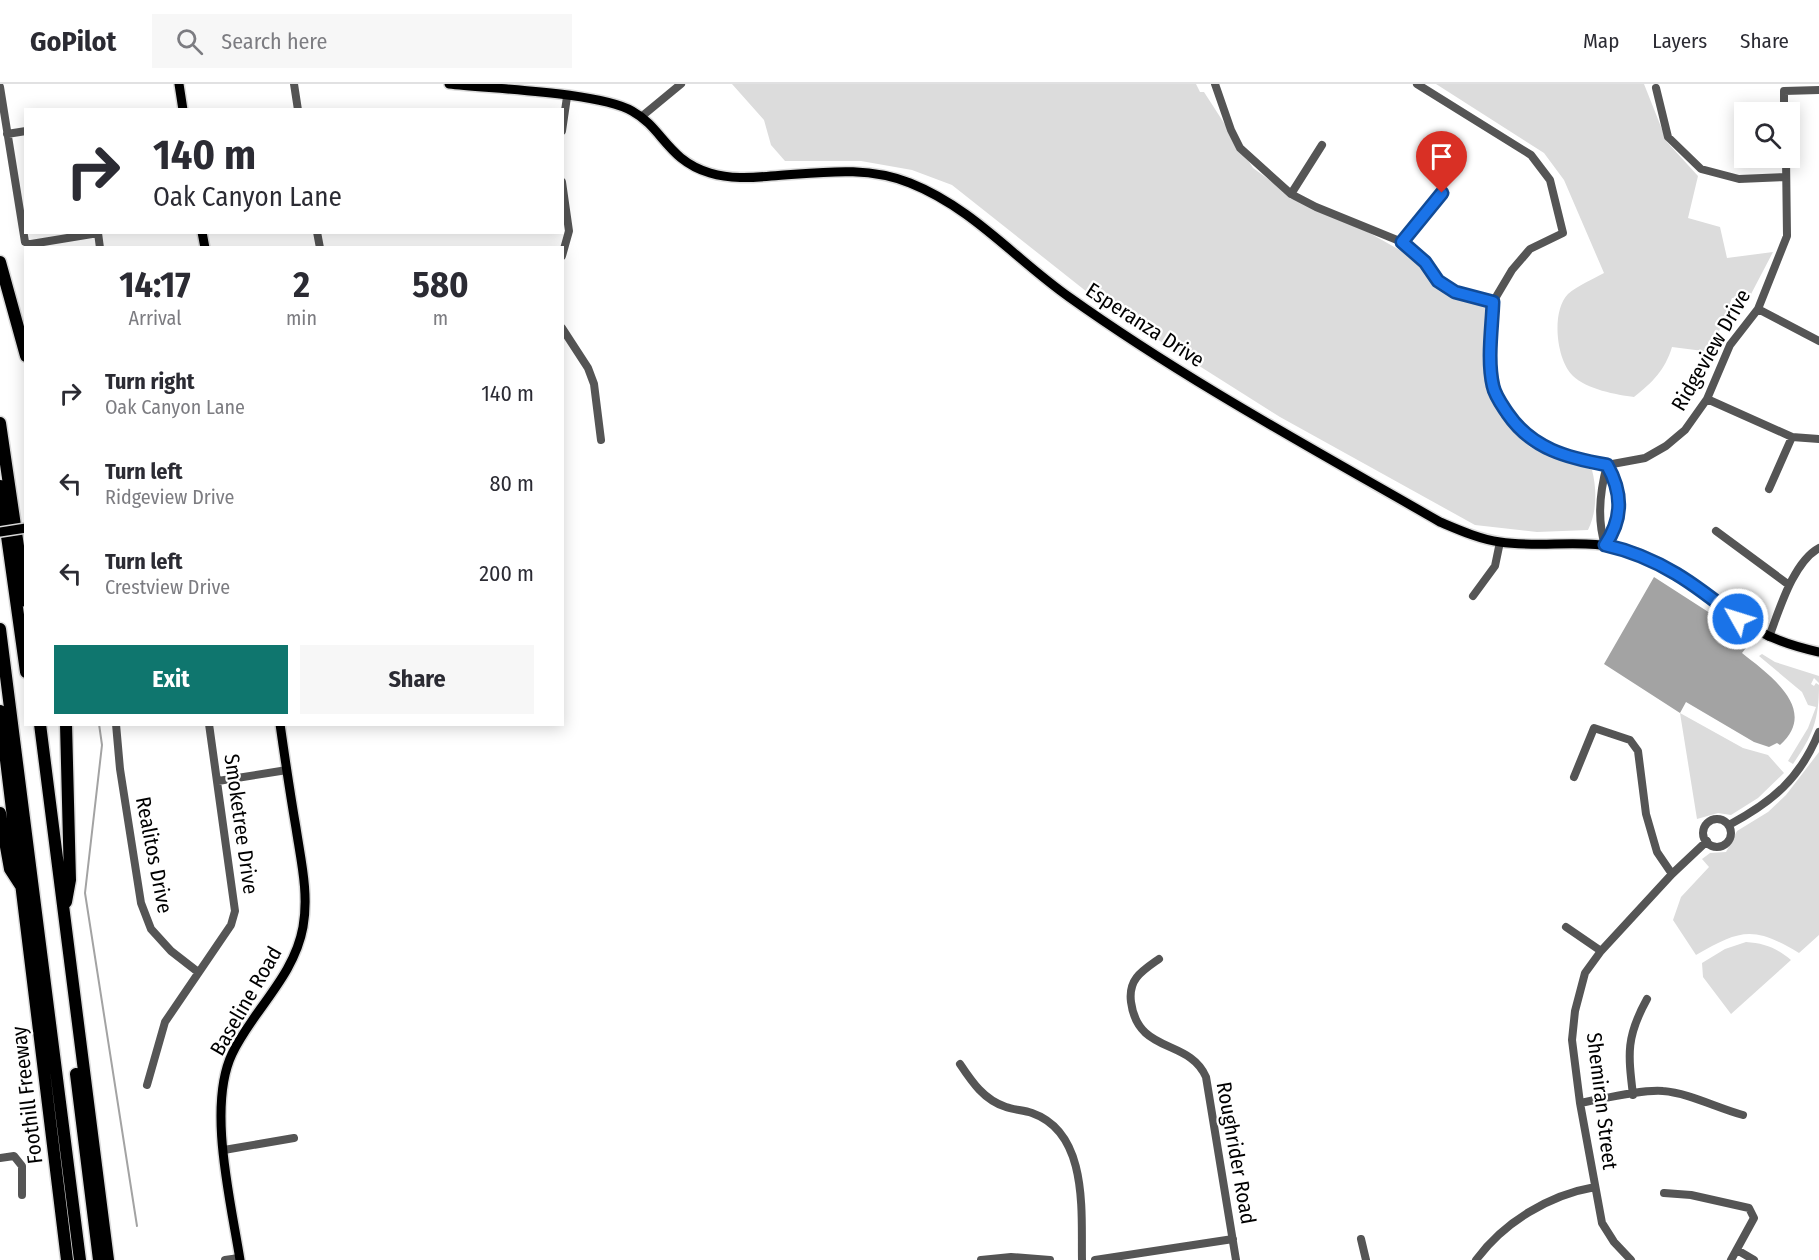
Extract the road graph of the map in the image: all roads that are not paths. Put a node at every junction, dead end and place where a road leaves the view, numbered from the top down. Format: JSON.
{"nodes":[{"id":1,"x":179,"y":84,"type":"edge"},
{"id":2,"x":294,"y":84,"type":"edge"},
{"id":3,"x":449,"y":84,"type":"edge"},
{"id":4,"x":681,"y":84,"type":"edge"},
{"id":5,"x":1215,"y":84,"type":"edge"},
{"id":6,"x":1417,"y":84,"type":"edge"},
{"id":7,"x":0,"y":87,"type":"edge"},
{"id":8,"x":1656,"y":88,"type":"dead end"},
{"id":9,"x":1819,"y":90,"type":"edge"},
{"id":10,"x":567,"y":97,"type":"junction"},
{"id":11,"x":1784,"y":102,"type":"edge"},
{"id":12,"x":183,"y":108,"type":"edge"},
{"id":13,"x":298,"y":108,"type":"edge"},
{"id":14,"x":564,"y":117,"type":"edge"},
{"id":15,"x":641,"y":117,"type":"junction"},
{"id":16,"x":24,"y":131,"type":"edge"},
{"id":17,"x":8,"y":134,"type":"junction"},
{"id":18,"x":1322,"y":145,"type":"dead end"},
{"id":19,"x":1786,"y":168,"type":"edge"},
{"id":20,"x":1786,"y":177,"type":"junction"},
{"id":21,"x":1442,"y":193,"type":"dead end"},
{"id":22,"x":1291,"y":194,"type":"junction"},
{"id":23,"x":564,"y":196,"type":"edge"},
{"id":24,"x":92,"y":234,"type":"edge"},
{"id":25,"x":1402,"y":242,"type":"junction"},
{"id":26,"x":564,"y":249,"type":"edge"},
{"id":27,"x":0,"y":262,"type":"edge"},
{"id":28,"x":1493,"y":302,"type":"junction"},
{"id":29,"x":1758,"y":309,"type":"junction"},
{"id":30,"x":564,"y":331,"type":"edge"},
{"id":31,"x":1819,"y":341,"type":"edge"},
{"id":32,"x":24,"y":349,"type":"edge"},
{"id":33,"x":1707,"y":399,"type":"junction"},
{"id":34,"x":0,"y":423,"type":"edge"},
{"id":35,"x":1792,"y":437,"type":"junction"},
{"id":36,"x":1819,"y":439,"type":"edge"},
{"id":37,"x":601,"y":440,"type":"dead end"},
{"id":38,"x":1607,"y":465,"type":"junction"},
{"id":39,"x":0,"y":486,"type":"edge"},
{"id":40,"x":1769,"y":489,"type":"dead end"},
{"id":41,"x":1618,"y":495,"type":"junction"},
{"id":42,"x":1602,"y":498,"type":"junction"},
{"id":43,"x":24,"y":528,"type":"edge"},
{"id":44,"x":1716,"y":531,"type":"dead end"},
{"id":45,"x":0,"y":532,"type":"edge"},
{"id":46,"x":1500,"y":542,"type":"junction"},
{"id":47,"x":1605,"y":545,"type":"junction"},
{"id":48,"x":1819,"y":548,"type":"edge"},
{"id":49,"x":1789,"y":585,"type":"junction"},
{"id":50,"x":24,"y":588,"type":"edge"},
{"id":51,"x":1473,"y":596,"type":"dead end"},
{"id":52,"x":0,"y":628,"type":"edge"},
{"id":53,"x":1769,"y":637,"type":"junction"},
{"id":54,"x":1819,"y":652,"type":"edge"},
{"id":55,"x":24,"y":658,"type":"edge"},
{"id":56,"x":0,"y":711,"type":"edge"},
{"id":57,"x":33,"y":726,"type":"edge"},
{"id":58,"x":40,"y":726,"type":"edge"},
{"id":59,"x":66,"y":726,"type":"edge"},
{"id":60,"x":116,"y":726,"type":"edge"},
{"id":61,"x":209,"y":726,"type":"edge"},
{"id":62,"x":280,"y":726,"type":"edge"},
{"id":63,"x":1819,"y":732,"type":"edge"},
{"id":64,"x":287,"y":770,"type":"junction"},
{"id":65,"x":1574,"y":777,"type":"dead end"},
{"id":66,"x":218,"y":781,"type":"junction"},
{"id":67,"x":0,"y":813,"type":"edge"},
{"id":68,"x":1729,"y":825,"type":"junction"},
{"id":69,"x":1707,"y":841,"type":"junction"},
{"id":70,"x":1672,"y":874,"type":"junction"},
{"id":71,"x":22,"y":889,"type":"junction"},
{"id":72,"x":64,"y":915,"type":"junction"},
{"id":73,"x":1566,"y":927,"type":"dead end"},
{"id":74,"x":1601,"y":951,"type":"junction"},
{"id":75,"x":1159,"y":959,"type":"dead end"},
{"id":76,"x":198,"y":972,"type":"junction"},
{"id":77,"x":1647,"y":999,"type":"dead end"},
{"id":78,"x":960,"y":1064,"type":"dead end"},
{"id":79,"x":147,"y":1085,"type":"dead end"},
{"id":80,"x":1633,"y":1095,"type":"junction"},
{"id":81,"x":1580,"y":1103,"type":"junction"},
{"id":82,"x":1743,"y":1114,"type":"dead end"},
{"id":83,"x":294,"y":1138,"type":"dead end"},
{"id":84,"x":224,"y":1150,"type":"junction"},
{"id":85,"x":0,"y":1158,"type":"edge"},
{"id":86,"x":1595,"y":1187,"type":"junction"},
{"id":87,"x":1664,"y":1193,"type":"dead end"},
{"id":88,"x":22,"y":1195,"type":"dead end"},
{"id":89,"x":1233,"y":1239,"type":"junction"},
{"id":90,"x":1361,"y":1239,"type":"dead end"},
{"id":91,"x":1737,"y":1250,"type":"junction"},
{"id":92,"x":240,"y":1259,"type":"edge"},
{"id":93,"x":67,"y":1260,"type":"edge"},
{"id":94,"x":80,"y":1260,"type":"edge"},
{"id":95,"x":99,"y":1260,"type":"edge"},
{"id":96,"x":108,"y":1260,"type":"edge"},
{"id":97,"x":225,"y":1260,"type":"edge"},
{"id":98,"x":981,"y":1260,"type":"edge"},
{"id":99,"x":1050,"y":1260,"type":"edge"},
{"id":100,"x":1082,"y":1260,"type":"edge"},
{"id":101,"x":1095,"y":1260,"type":"edge"},
{"id":102,"x":1236,"y":1260,"type":"edge"},
{"id":103,"x":1366,"y":1260,"type":"edge"},
{"id":104,"x":1476,"y":1260,"type":"edge"},
{"id":105,"x":1631,"y":1260,"type":"edge"},
{"id":106,"x":1731,"y":1260,"type":"edge"},
{"id":107,"x":1754,"y":1260,"type":"edge"}],
"edges":[{"from":1,"to":12,"type":"main road"},
{"from":2,"to":13,"type":"street"},
{"from":3,"to":10,"type":"main road","name":"Esperanza Drive"},
{"from":4,"to":15,"type":"street"},
{"from":5,"to":22,"type":"street"},
{"from":6,"to":28,"type":"street"},
{"from":7,"to":17,"type":"street"},
{"from":8,"to":20,"type":"street"},
{"from":9,"to":11,"type":"street"},
{"from":10,"to":14,"type":"street"},
{"from":10,"to":15,"type":"main road","name":"Esperanza Drive"},
{"from":15,"to":46,"type":"main road","name":"Esperanza Drive"},
{"from":16,"to":17,"type":"street"},
{"from":17,"to":24,"type":"street"},
{"from":18,"to":22,"type":"street"},
{"from":19,"to":20,"type":"street","name":"Ridgeview Drive"},
{"from":20,"to":29,"type":"street","name":"Ridgeview Drive"},
{"from":21,"to":25,"type":"street"},
{"from":22,"to":25,"type":"street"},
{"from":23,"to":26,"type":"street"},
{"from":25,"to":28,"type":"street"},
{"from":27,"to":32,"type":"highway"},
{"from":28,"to":38,"type":"street","name":"Ridgeview Drive"},
{"from":29,"to":31,"type":"street"},
{"from":29,"to":33,"type":"street","name":"Ridgeview Drive"},
{"from":30,"to":37,"type":"street"},
{"from":33,"to":35,"type":"street"},
{"from":33,"to":38,"type":"street","name":"Ridgeview Drive"},
{"from":34,"to":50,"type":"highway"},
{"from":35,"to":36,"type":"street"},
{"from":35,"to":40,"type":"street"},
{"from":38,"to":41,"type":"street"},
{"from":38,"to":42,"type":"street"},
{"from":39,"to":55,"type":"highway"},
{"from":41,"to":42,"type":"street"},
{"from":41,"to":47,"type":"street"},
{"from":42,"to":47,"type":"street"},
{"from":43,"to":45,"type":"main road","bridge":true},
{"from":44,"to":49,"type":"street"},
{"from":46,"to":47,"type":"main road","name":"Esperanza Drive"},
{"from":46,"to":51,"type":"street"},
{"from":47,"to":53,"type":"main road","name":"Esperanza Drive"},
{"from":48,"to":49,"type":"street"},
{"from":49,"to":53,"type":"street"},
{"from":52,"to":94,"type":"highway"},
{"from":53,"to":54,"type":"main road","name":"Esperanza Drive"},
{"from":56,"to":71,"type":"highway","name":"Foothill Freeway"},
{"from":57,"to":95,"type":"highway"},
{"from":58,"to":72,"type":"highway"},
{"from":59,"to":72,"type":"highway"},
{"from":60,"to":76,"type":"street","name":"Realitos Drive"},
{"from":61,"to":66,"type":"street","name":"Smoketree Drive"},
{"from":62,"to":64,"type":"main road","name":"Baseline Road"},
{"from":63,"to":68,"type":"street","name":"Shemiran Street"},
{"from":64,"to":66,"type":"street"},
{"from":64,"to":84,"type":"main road","name":"Baseline Road"},
{"from":65,"to":70,"type":"street"},
{"from":66,"to":76,"type":"street","name":"Smoketree Drive"},
{"from":67,"to":71,"type":"highway"},
{"from":68,"to":69,"type":"street"},
{"from":68,"to":69,"type":"street","name":"Shemiran Street"},
{"from":69,"to":70,"type":"street","name":"Shemiran Street"},
{"from":70,"to":74,"type":"street","name":"Shemiran Street"},
{"from":71,"to":93,"type":"highway","name":"Foothill Freeway"},
{"from":72,"to":96,"type":"highway"},
{"from":73,"to":74,"type":"street"},
{"from":74,"to":81,"type":"street","name":"Shemiran Street"},
{"from":75,"to":89,"type":"street","name":"Roughrider Road"},
{"from":76,"to":79,"type":"street","name":"Smoketree Drive"},
{"from":77,"to":80,"type":"street"},
{"from":78,"to":100,"type":"street"},
{"from":80,"to":81,"type":"street"},
{"from":80,"to":82,"type":"street"},
{"from":81,"to":86,"type":"street","name":"Shemiran Street"},
{"from":83,"to":84,"type":"street"},
{"from":84,"to":92,"type":"main road","name":"Baseline Road"},
{"from":85,"to":88,"type":"street"},
{"from":86,"to":104,"type":"street"},
{"from":86,"to":105,"type":"street","name":"Shemiran Street"},
{"from":87,"to":91,"type":"street"},
{"from":89,"to":101,"type":"street"},
{"from":89,"to":102,"type":"street","name":"Roughrider Road"},
{"from":90,"to":103,"type":"street"},
{"from":91,"to":106,"type":"street"},
{"from":91,"to":107,"type":"street"},
{"from":92,"to":97,"type":"street"},
{"from":98,"to":99,"type":"street"}]}
